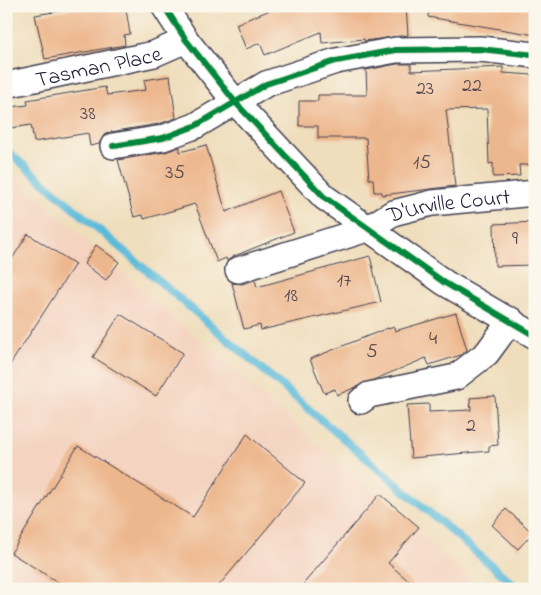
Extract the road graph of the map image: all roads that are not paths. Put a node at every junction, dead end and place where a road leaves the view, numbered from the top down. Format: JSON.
{"nodes":[{"id":1,"x":164,"y":6,"type":"edge"},
{"id":2,"x":186,"y":40,"type":"junction"},
{"id":3,"x":535,"y":55,"type":"edge"},
{"id":4,"x":6,"y":86,"type":"edge"},
{"id":5,"x":236,"y":102,"type":"junction"},
{"id":6,"x":113,"y":146,"type":"dead end"},
{"id":7,"x":535,"y":193,"type":"edge"},
{"id":8,"x":367,"y":229,"type":"junction"},
{"id":9,"x":238,"y":270,"type":"dead end"},
{"id":10,"x":511,"y":320,"type":"junction"},
{"id":11,"x":535,"y":336,"type":"edge"},
{"id":12,"x":361,"y":401,"type":"dead end"}],
"edges":[{"from":1,"to":2,"type":"street"},
{"from":2,"to":4,"type":"street","name":"Tasman Place"},
{"from":2,"to":5,"type":"street"},
{"from":3,"to":5,"type":"street"},
{"from":5,"to":6,"type":"street"},
{"from":5,"to":8,"type":"street"},
{"from":7,"to":8,"type":"street","name":"D'Urville Court"},
{"from":8,"to":9,"type":"street","name":"D'Urville Court"},
{"from":8,"to":10,"type":"street"},
{"from":10,"to":11,"type":"street"},
{"from":10,"to":12,"type":"street"}]}
